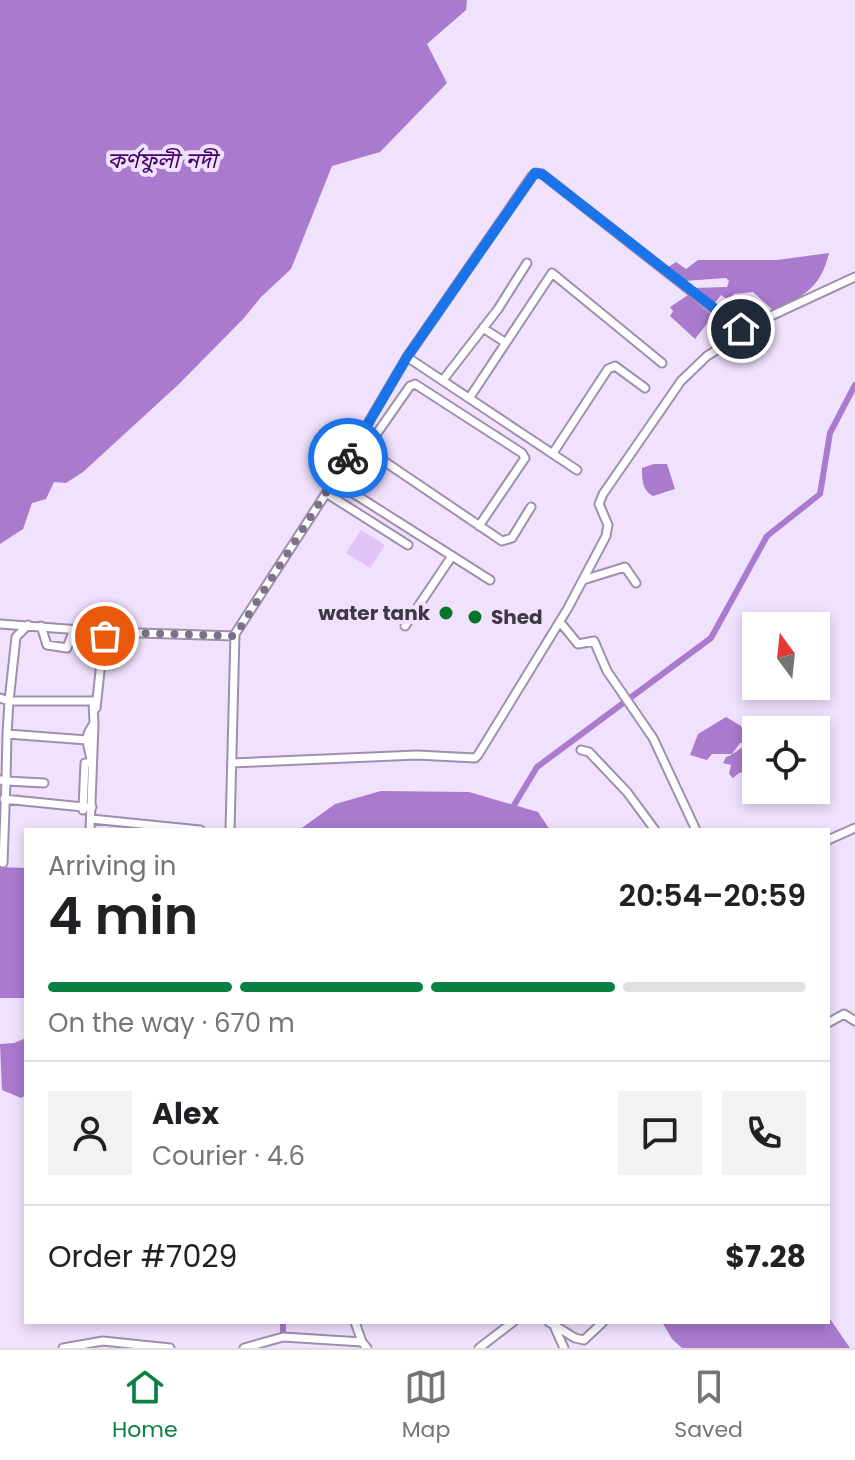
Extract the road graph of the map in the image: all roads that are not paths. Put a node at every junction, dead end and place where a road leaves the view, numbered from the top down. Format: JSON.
{"nodes":[{"id":1,"x":527,"y":263,"type":"dead end"},
{"id":2,"x":855,"y":277,"type":"edge"},
{"id":3,"x":762,"y":319,"type":"junction"},
{"id":4,"x":483,"y":328,"type":"junction"},
{"id":5,"x":506,"y":343,"type":"junction"},
{"id":6,"x":407,"y":357,"type":"junction"},
{"id":7,"x":662,"y":363,"type":"dead end"},
{"id":8,"x":443,"y":380,"type":"junction"},
{"id":9,"x":645,"y":388,"type":"dead end"},
{"id":10,"x":470,"y":397,"type":"junction"},
{"id":11,"x":357,"y":442,"type":"junction"},
{"id":12,"x":366,"y":449,"type":"junction"},
{"id":13,"x":553,"y":453,"type":"junction"},
{"id":14,"x":577,"y":470,"type":"dead end"},
{"id":15,"x":334,"y":481,"type":"junction"},
{"id":16,"x":326,"y":493,"type":"junction"},
{"id":17,"x":531,"y":507,"type":"dead end"},
{"id":18,"x":479,"y":526,"type":"junction"},
{"id":19,"x":408,"y":545,"type":"dead end"},
{"id":20,"x":452,"y":556,"type":"junction"},
{"id":21,"x":490,"y":580,"type":"dead end"},
{"id":22,"x":583,"y":580,"type":"junction"},
{"id":23,"x":636,"y":583,"type":"dead end"},
{"id":24,"x":560,"y":622,"type":"junction"},
{"id":25,"x":0,"y":624,"type":"edge"},
{"id":26,"x":28,"y":625,"type":"junction"},
{"id":27,"x":41,"y":626,"type":"junction"},
{"id":28,"x":405,"y":626,"type":"dead end"},
{"id":29,"x":74,"y":629,"type":"junction"},
{"id":30,"x":107,"y":632,"type":"junction"},
{"id":31,"x":235,"y":636,"type":"junction"},
{"id":32,"x":4,"y":699,"type":"edge"},
{"id":33,"x":94,"y":724,"type":"junction"},
{"id":34,"x":7,"y":734,"type":"junction"},
{"id":35,"x":87,"y":740,"type":"junction"},
{"id":36,"x":3,"y":744,"type":"edge"},
{"id":37,"x":581,"y":750,"type":"dead end"},
{"id":38,"x":232,"y":763,"type":"junction"},
{"id":39,"x":3,"y":781,"type":"edge"},
{"id":40,"x":44,"y":783,"type":"dead end"},
{"id":41,"x":4,"y":799,"type":"junction"},
{"id":42,"x":86,"y":809,"type":"junction"},
{"id":43,"x":91,"y":819,"type":"junction"},
{"id":44,"x":90,"y":828,"type":"edge"},
{"id":45,"x":180,"y":828,"type":"edge"},
{"id":46,"x":230,"y":828,"type":"edge"},
{"id":47,"x":654,"y":828,"type":"edge"},
{"id":48,"x":695,"y":828,"type":"edge"},
{"id":49,"x":855,"y":828,"type":"edge"},
{"id":50,"x":830,"y":839,"type":"edge"},
{"id":51,"x":3,"y":863,"type":"dead end"},
{"id":52,"x":855,"y":1021,"type":"edge"},
{"id":53,"x":830,"y":1022,"type":"edge"},
{"id":54,"x":356,"y":1324,"type":"edge"},
{"id":55,"x":510,"y":1324,"type":"edge"},
{"id":56,"x":552,"y":1324,"type":"edge"},
{"id":57,"x":553,"y":1324,"type":"edge"},
{"id":58,"x":601,"y":1324,"type":"edge"},
{"id":59,"x":364,"y":1345,"type":"edge"},
{"id":60,"x":63,"y":1348,"type":"edge"},
{"id":61,"x":170,"y":1348,"type":"edge"},
{"id":62,"x":244,"y":1348,"type":"edge"},
{"id":63,"x":479,"y":1348,"type":"edge"},
{"id":64,"x":564,"y":1348,"type":"edge"}],
"edges":[{"from":1,"to":4,"type":"street"},
{"from":2,"to":3,"type":"street"},
{"from":3,"to":6,"type":"street"},
{"from":3,"to":22,"type":"street"},
{"from":4,"to":5,"type":"street"},
{"from":4,"to":8,"type":"street"},
{"from":5,"to":7,"type":"street"},
{"from":5,"to":10,"type":"street"},
{"from":6,"to":8,"type":"street"},
{"from":6,"to":11,"type":"street"},
{"from":8,"to":10,"type":"street"},
{"from":9,"to":13,"type":"street"},
{"from":10,"to":13,"type":"street"},
{"from":11,"to":12,"type":"street"},
{"from":11,"to":15,"type":"street"},
{"from":12,"to":18,"type":"street"},
{"from":12,"to":18,"type":"street"},
{"from":13,"to":14,"type":"street"},
{"from":15,"to":16,"type":"street"},
{"from":15,"to":20,"type":"street"},
{"from":16,"to":19,"type":"street"},
{"from":16,"to":31,"type":"street"},
{"from":17,"to":18,"type":"street"},
{"from":20,"to":21,"type":"street"},
{"from":20,"to":28,"type":"street"},
{"from":22,"to":23,"type":"street"},
{"from":22,"to":24,"type":"street"},
{"from":24,"to":38,"type":"street"},
{"from":24,"to":48,"type":"street"},
{"from":25,"to":26,"type":"street"},
{"from":26,"to":27,"type":"street"},
{"from":26,"to":32,"type":"street"},
{"from":27,"to":29,"type":"street"},
{"from":27,"to":29,"type":"street"},
{"from":29,"to":30,"type":"street"},
{"from":30,"to":31,"type":"street"},
{"from":30,"to":33,"type":"street"},
{"from":31,"to":38,"type":"street"},
{"from":32,"to":33,"type":"street"},
{"from":32,"to":34,"type":"street"},
{"from":33,"to":35,"type":"street"},
{"from":33,"to":42,"type":"street"},
{"from":34,"to":35,"type":"street"},
{"from":34,"to":36,"type":"street"},
{"from":35,"to":42,"type":"street"},
{"from":36,"to":39,"type":"street"},
{"from":37,"to":47,"type":"street"},
{"from":38,"to":46,"type":"street"},
{"from":39,"to":40,"type":"street"},
{"from":39,"to":41,"type":"street"},
{"from":41,"to":42,"type":"street"},
{"from":41,"to":51,"type":"street"},
{"from":42,"to":43,"type":"street"},
{"from":43,"to":44,"type":"street"},
{"from":43,"to":45,"type":"street"},
{"from":49,"to":50,"type":"street"},
{"from":52,"to":53,"type":"street"},
{"from":54,"to":59,"type":"street"},
{"from":55,"to":63,"type":"street"},
{"from":56,"to":64,"type":"street"},
{"from":57,"to":58,"type":"street"},
{"from":59,"to":62,"type":"street"},
{"from":60,"to":61,"type":"street"}]}
